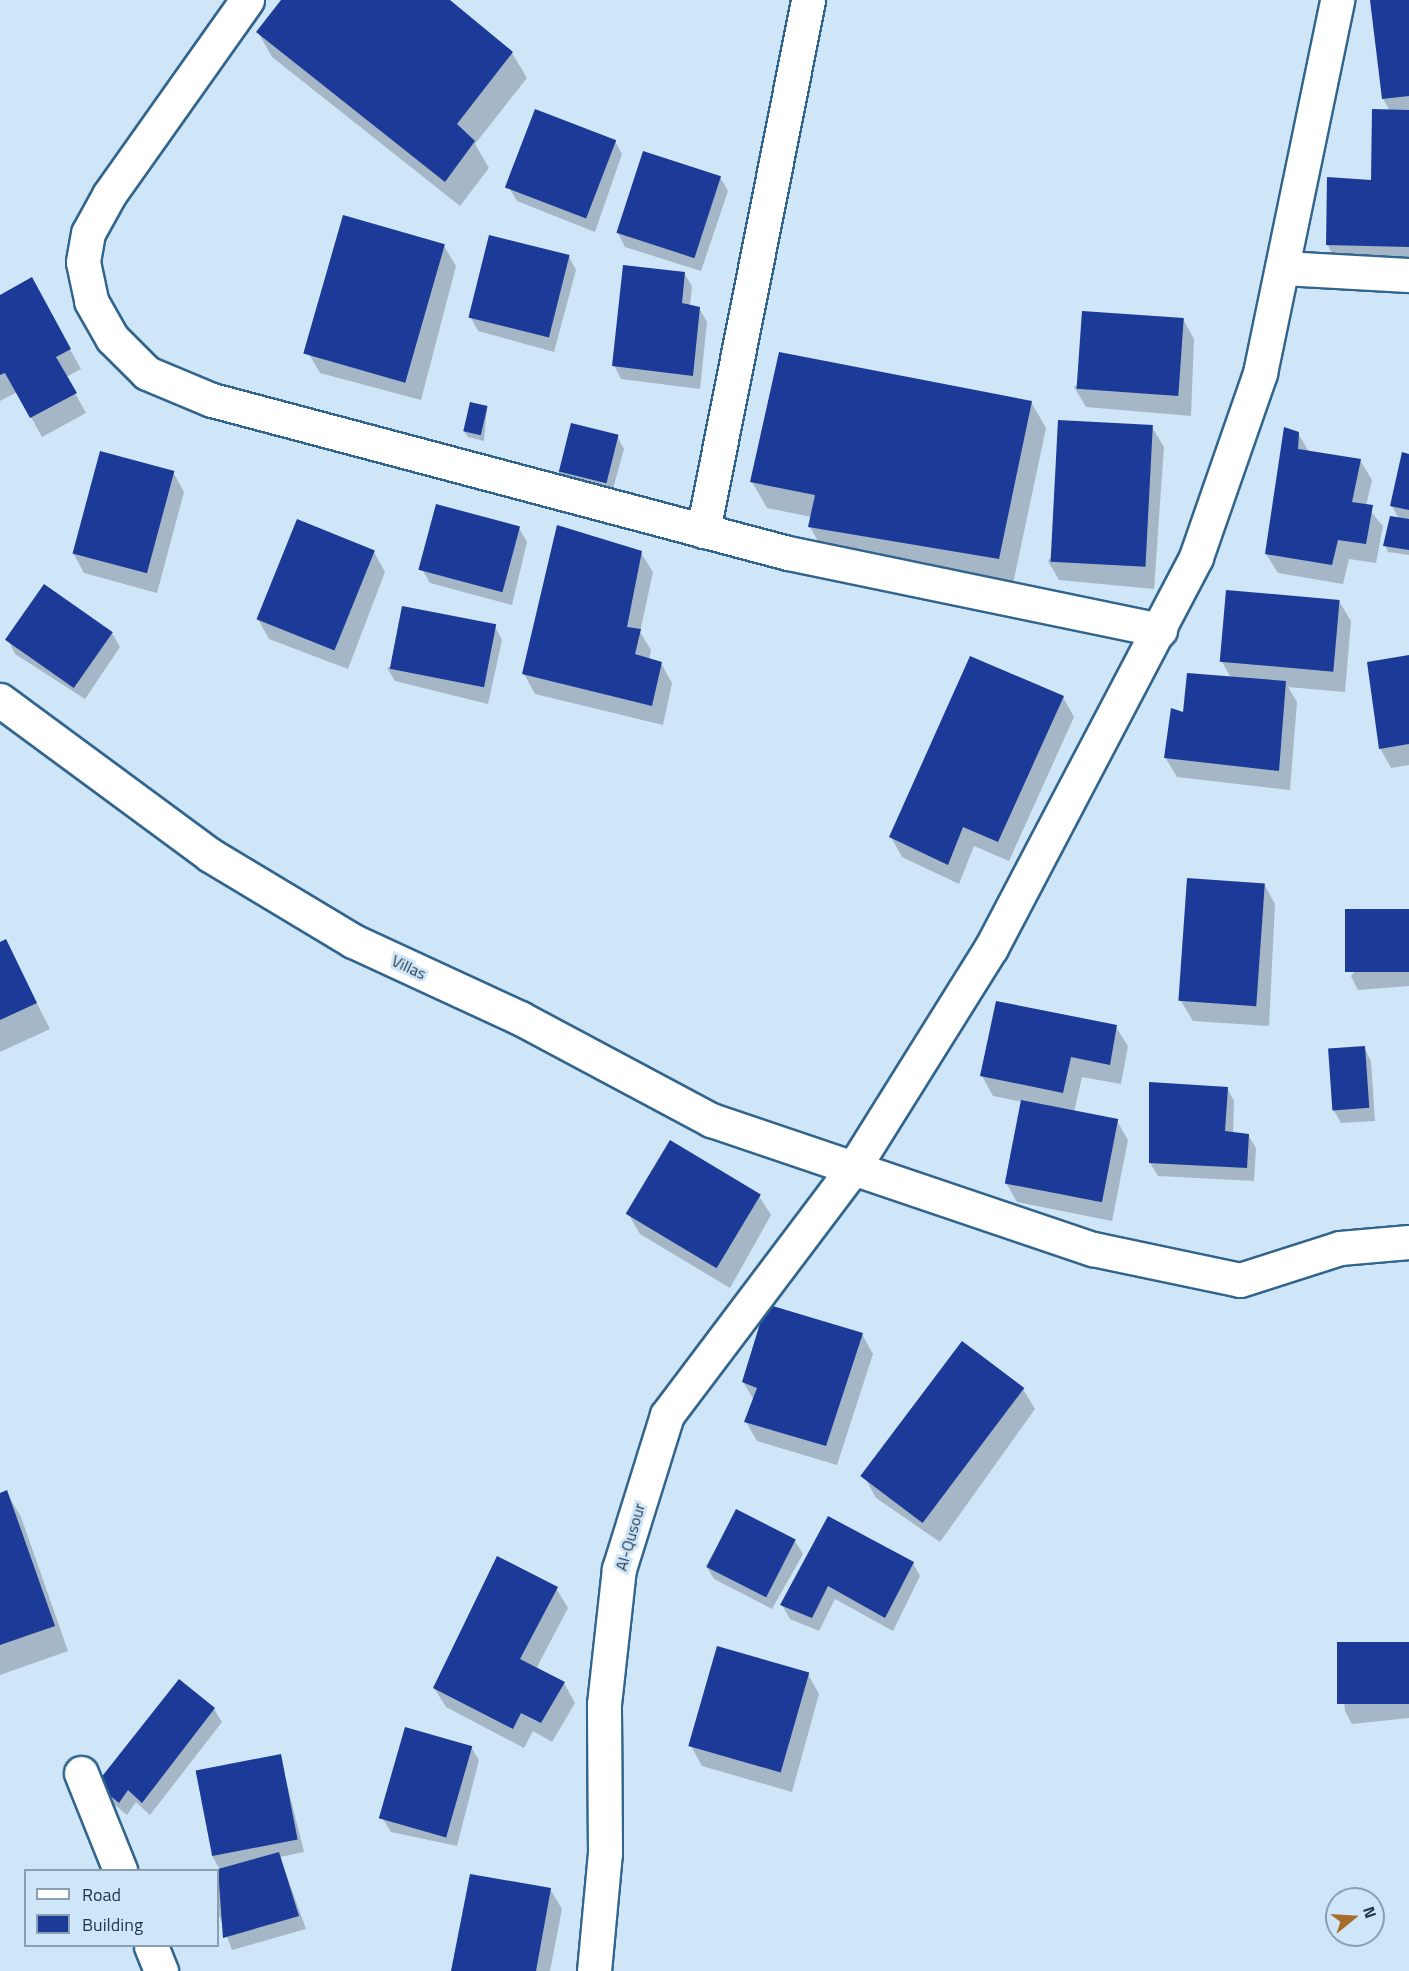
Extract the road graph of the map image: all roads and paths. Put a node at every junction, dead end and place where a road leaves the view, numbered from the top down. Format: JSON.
{"nodes":[{"id":1,"x":247,"y":0,"type":"edge"},
{"id":2,"x":808,"y":0,"type":"edge"},
{"id":3,"x":1337,"y":0,"type":"edge"},
{"id":4,"x":1282,"y":268,"type":"junction"},
{"id":5,"x":1409,"y":275,"type":"edge"},
{"id":6,"x":703,"y":531,"type":"junction"},
{"id":7,"x":1160,"y":630,"type":"junction"},
{"id":8,"x":0,"y":700,"type":"edge"},
{"id":9,"x":854,"y":1167,"type":"junction"},
{"id":10,"x":1409,"y":1242,"type":"edge"},
{"id":11,"x":81,"y":1773,"type":"dead end"},
{"id":12,"x":120,"y":1869,"type":"edge"},
{"id":13,"x":151,"y":1947,"type":"edge"},
{"id":14,"x":161,"y":1971,"type":"edge"},
{"id":15,"x":594,"y":1971,"type":"edge"}],
"edges":[{"from":1,"to":6,"type":"street"},
{"from":2,"to":6,"type":"street"},
{"from":3,"to":4,"type":"street","name":"Al-Qusour"},
{"from":4,"to":5,"type":"street"},
{"from":4,"to":7,"type":"street","name":"Al-Qusour"},
{"from":6,"to":7,"type":"street"},
{"from":7,"to":9,"type":"street","name":"Al-Qusour"},
{"from":8,"to":9,"type":"street","name":"Villas"},
{"from":9,"to":10,"type":"street","name":"Villas"},
{"from":9,"to":15,"type":"street","name":"Al-Qusour"},
{"from":11,"to":12,"type":"street"},
{"from":13,"to":14,"type":"street"}]}
